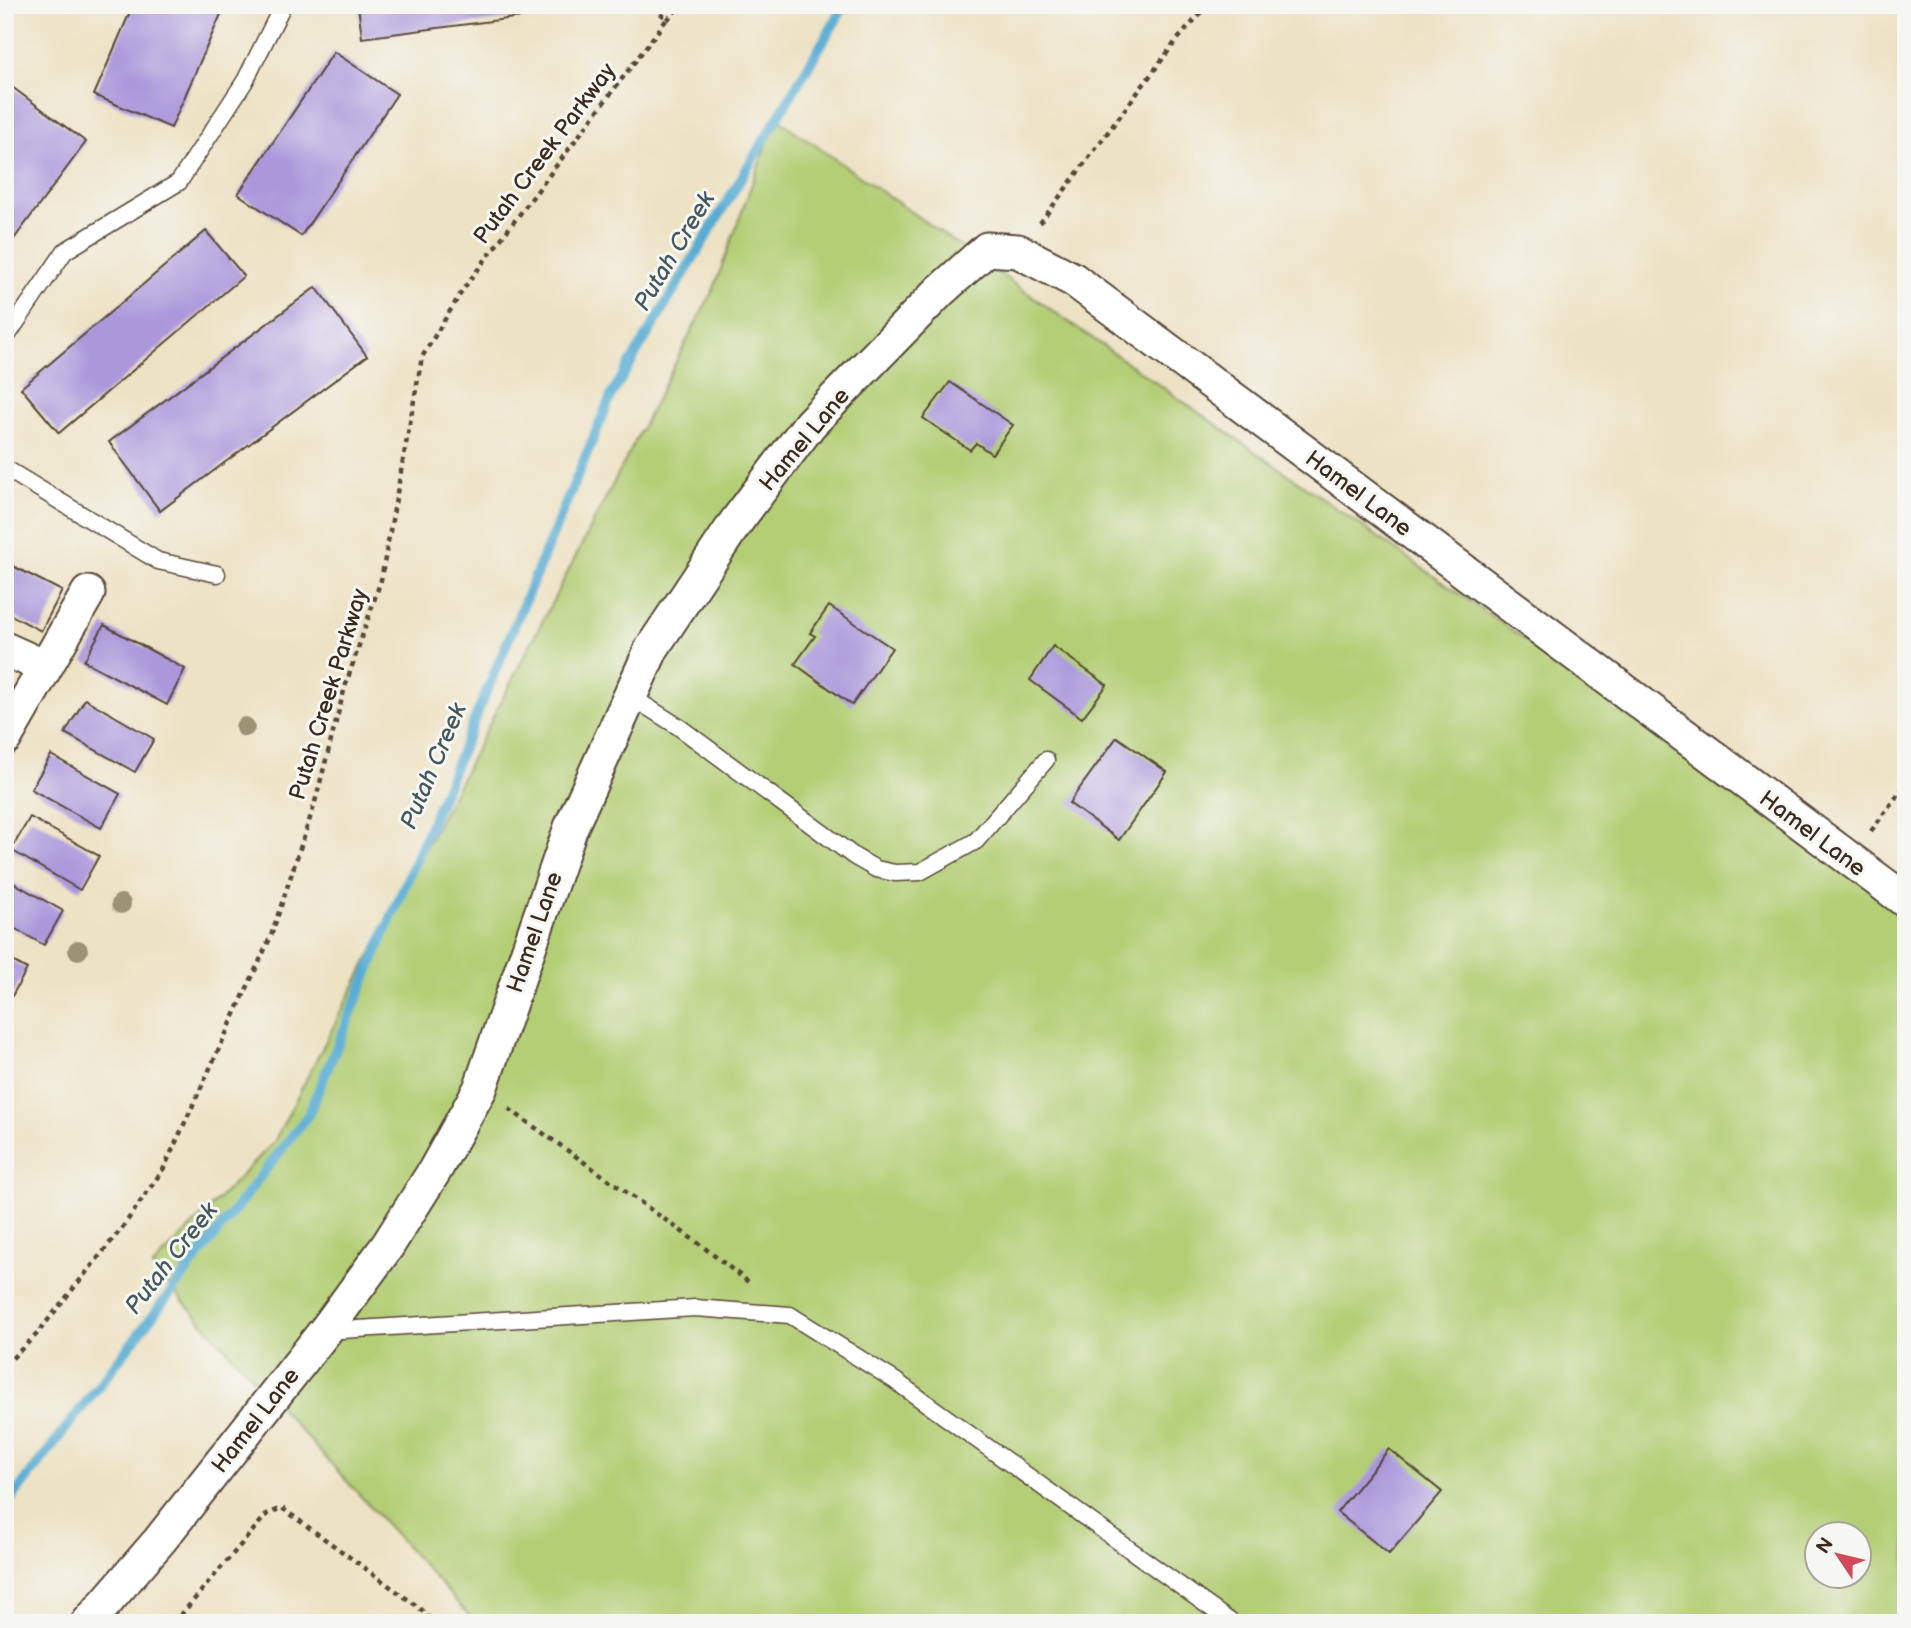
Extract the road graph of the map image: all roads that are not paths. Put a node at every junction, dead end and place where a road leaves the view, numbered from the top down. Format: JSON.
{"nodes":[{"id":1,"x":283,"y":5,"type":"edge"},
{"id":2,"x":5,"y":339,"type":"edge"},
{"id":3,"x":5,"y":468,"type":"edge"},
{"id":4,"x":217,"y":573,"type":"dead end"},
{"id":5,"x":88,"y":593,"type":"dead end"},
{"id":6,"x":5,"y":649,"type":"edge"},
{"id":7,"x":46,"y":667,"type":"junction"},
{"id":8,"x":631,"y":696,"type":"junction"},
{"id":9,"x":5,"y":738,"type":"edge"},
{"id":10,"x":1046,"y":760,"type":"dead end"},
{"id":11,"x":1906,"y":901,"type":"edge"},
{"id":12,"x":329,"y":1326,"type":"junction"},
{"id":13,"x":88,"y":1623,"type":"edge"},
{"id":14,"x":1232,"y":1623,"type":"edge"}],
"edges":[{"from":1,"to":2,"type":"lane"},
{"from":3,"to":4,"type":"lane"},
{"from":5,"to":7,"type":"street"},
{"from":6,"to":7,"type":"street"},
{"from":7,"to":9,"type":"street"},
{"from":8,"to":10,"type":"lane"},
{"from":8,"to":11,"type":"street","name":"Hamel Lane"},
{"from":8,"to":12,"type":"street","name":"Hamel Lane"},
{"from":12,"to":13,"type":"street","name":"Hamel Lane"},
{"from":12,"to":14,"type":"lane"}]}
